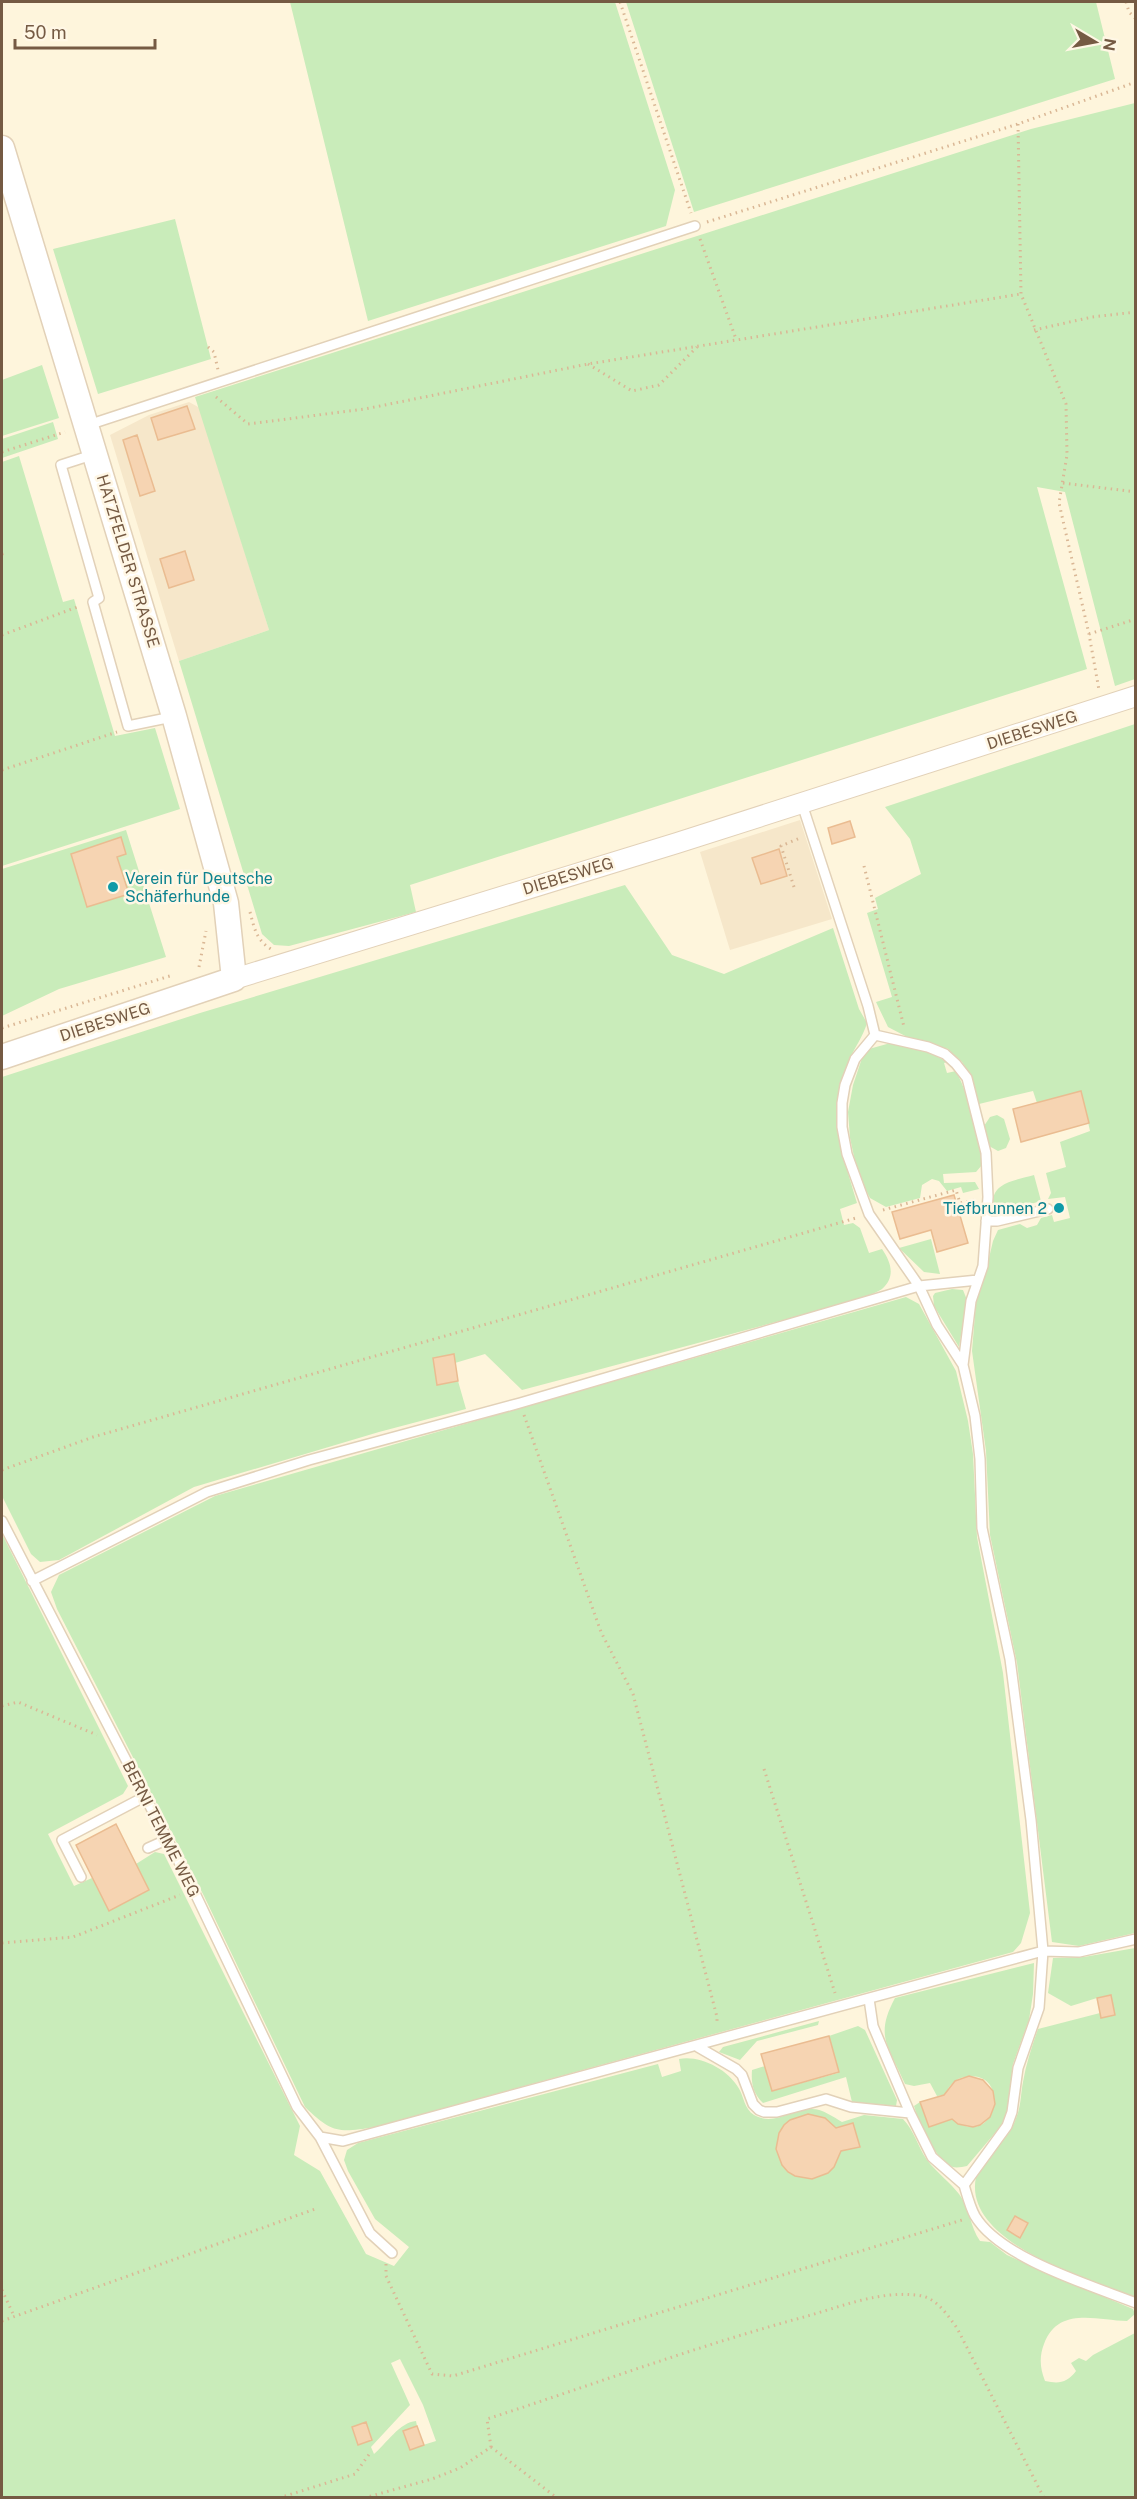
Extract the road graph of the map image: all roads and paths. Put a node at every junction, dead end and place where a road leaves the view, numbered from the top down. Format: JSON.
{"nodes":[{"id":1,"x":620,"y":2,"type":"edge"},
{"id":2,"x":1126,"y":2,"type":"edge"},
{"id":3,"x":1136,"y":19,"type":"edge"},
{"id":4,"x":1135,"y":82,"type":"edge"},
{"id":5,"x":1018,"y":124,"type":"junction"},
{"id":6,"x":2,"y":148,"type":"edge"},
{"id":7,"x":695,"y":226,"type":"junction"},
{"id":8,"x":1021,"y":294,"type":"junction"},
{"id":9,"x":1136,"y":312,"type":"edge"},
{"id":10,"x":1034,"y":330,"type":"junction"},
{"id":11,"x":736,"y":339,"type":"junction"},
{"id":12,"x":698,"y":345,"type":"junction"},
{"id":13,"x":208,"y":347,"type":"dead end"},
{"id":14,"x":588,"y":364,"type":"junction"},
{"id":15,"x":221,"y":380,"type":"junction"},
{"id":16,"x":203,"y":386,"type":"junction"},
{"id":17,"x":87,"y":425,"type":"junction"},
{"id":18,"x":2,"y":452,"type":"edge"},
{"id":19,"x":96,"y":454,"type":"junction"},
{"id":20,"x":1063,"y":483,"type":"junction"},
{"id":21,"x":1136,"y":492,"type":"edge"},
{"id":22,"x":93,"y":602,"type":"junction"},
{"id":23,"x":1136,"y":619,"type":"edge"},
{"id":24,"x":1089,"y":634,"type":"junction"},
{"id":25,"x":2,"y":635,"type":"edge"},
{"id":26,"x":1136,"y":696,"type":"edge"},
{"id":27,"x":1101,"y":707,"type":"junction"},
{"id":28,"x":174,"y":716,"type":"junction"},
{"id":29,"x":128,"y":726,"type":"junction"},
{"id":30,"x":2,"y":770,"type":"edge"},
{"id":31,"x":802,"y":804,"type":"junction"},
{"id":32,"x":806,"y":838,"type":"dead end"},
{"id":33,"x":864,"y":866,"type":"dead end"},
{"id":34,"x":794,"y":887,"type":"dead end"},
{"id":35,"x":234,"y":979,"type":"junction"},
{"id":36,"x":875,"y":1035,"type":"junction"},
{"id":37,"x":909,"y":1043,"type":"junction"},
{"id":38,"x":2,"y":1057,"type":"edge"},
{"id":39,"x":988,"y":1197,"type":"junction"},
{"id":40,"x":1048,"y":1209,"type":"dead end"},
{"id":41,"x":869,"y":1214,"type":"junction"},
{"id":42,"x":986,"y":1221,"type":"junction"},
{"id":43,"x":978,"y":1280,"type":"junction"},
{"id":44,"x":919,"y":1286,"type":"junction"},
{"id":45,"x":963,"y":1365,"type":"junction"},
{"id":46,"x":519,"y":1403,"type":"junction"},
{"id":47,"x":2,"y":1470,"type":"edge"},
{"id":48,"x":2,"y":1521,"type":"edge"},
{"id":49,"x":32,"y":1581,"type":"junction"},
{"id":50,"x":2,"y":1706,"type":"edge"},
{"id":51,"x":117,"y":1743,"type":"junction"},
{"id":52,"x":764,"y":1768,"type":"dead end"},
{"id":53,"x":144,"y":1797,"type":"junction"},
{"id":54,"x":166,"y":1840,"type":"junction"},
{"id":55,"x":148,"y":1848,"type":"dead end"},
{"id":56,"x":81,"y":1877,"type":"dead end"},
{"id":57,"x":192,"y":1889,"type":"junction"},
{"id":58,"x":1136,"y":1939,"type":"edge"},
{"id":59,"x":2,"y":1943,"type":"edge"},
{"id":60,"x":1043,"y":1951,"type":"junction"},
{"id":61,"x":869,"y":1999,"type":"junction"},
{"id":62,"x":840,"y":2008,"type":"junction"},
{"id":63,"x":717,"y":2041,"type":"junction"},
{"id":64,"x":698,"y":2047,"type":"junction"},
{"id":65,"x":910,"y":2113,"type":"junction"},
{"id":66,"x":320,"y":2137,"type":"junction"},
{"id":67,"x":964,"y":2185,"type":"junction"},
{"id":68,"x":318,"y":2208,"type":"dead end"},
{"id":69,"x":975,"y":2216,"type":"junction"},
{"id":70,"x":389,"y":2250,"type":"joint"},
{"id":71,"x":2,"y":2290,"type":"edge"},
{"id":72,"x":1136,"y":2303,"type":"edge"},
{"id":73,"x":15,"y":2316,"type":"junction"},
{"id":74,"x":2,"y":2321,"type":"edge"},
{"id":75,"x":491,"y":2447,"type":"junction"},
{"id":76,"x":370,"y":2453,"type":"dead end"},
{"id":77,"x":279,"y":2498,"type":"edge"},
{"id":78,"x":364,"y":2498,"type":"edge"},
{"id":79,"x":557,"y":2498,"type":"edge"},
{"id":80,"x":1044,"y":2498,"type":"edge"}],
"edges":[{"from":1,"to":7,"type":"path"},
{"from":2,"to":3,"type":"path"},
{"from":4,"to":5,"type":"path"},
{"from":5,"to":7,"type":"path"},
{"from":5,"to":8,"type":"path"},
{"from":6,"to":17,"type":"street","name":"HATZFELDER STRASSE"},
{"from":7,"to":11,"type":"path"},
{"from":7,"to":15,"type":"lane"},
{"from":8,"to":10,"type":"path"},
{"from":8,"to":11,"type":"path"},
{"from":9,"to":10,"type":"path"},
{"from":10,"to":20,"type":"path"},
{"from":11,"to":12,"type":"path"},
{"from":12,"to":14,"type":"path"},
{"from":12,"to":14,"type":"path"},
{"from":13,"to":15,"type":"path"},
{"from":14,"to":16,"type":"path"},
{"from":15,"to":16,"type":"lane"},
{"from":16,"to":17,"type":"lane"},
{"from":17,"to":18,"type":"path"},
{"from":17,"to":19,"type":"street","name":"HATZFELDER STRASSE"},
{"from":19,"to":22,"type":"lane"},
{"from":19,"to":28,"type":"street","name":"HATZFELDER STRASSE"},
{"from":20,"to":21,"type":"path"},
{"from":20,"to":24,"type":"path"},
{"from":22,"to":25,"type":"path"},
{"from":22,"to":29,"type":"lane"},
{"from":23,"to":24,"type":"path"},
{"from":24,"to":27,"type":"path"},
{"from":26,"to":27,"type":"street","name":"DIEBESWEG"},
{"from":27,"to":31,"type":"street","name":"DIEBESWEG"},
{"from":28,"to":29,"type":"lane"},
{"from":28,"to":35,"type":"street","name":"HATZFELDER STRASSE"},
{"from":29,"to":30,"type":"path"},
{"from":31,"to":35,"type":"street","name":"DIEBESWEG"},
{"from":31,"to":36,"type":"lane"},
{"from":32,"to":34,"type":"path"},
{"from":33,"to":37,"type":"path"},
{"from":35,"to":38,"type":"street","name":"DIEBESWEG"},
{"from":36,"to":37,"type":"lane"},
{"from":36,"to":41,"type":"lane"},
{"from":37,"to":39,"type":"lane"},
{"from":39,"to":41,"type":"path"},
{"from":39,"to":42,"type":"lane"},
{"from":40,"to":42,"type":"lane"},
{"from":41,"to":44,"type":"lane"},
{"from":41,"to":47,"type":"path"},
{"from":42,"to":43,"type":"lane"},
{"from":43,"to":44,"type":"lane"},
{"from":43,"to":45,"type":"lane"},
{"from":44,"to":45,"type":"lane"},
{"from":44,"to":46,"type":"lane"},
{"from":45,"to":60,"type":"lane"},
{"from":46,"to":49,"type":"lane"},
{"from":46,"to":63,"type":"path"},
{"from":48,"to":49,"type":"lane","name":"BERNI TEMME WEG"},
{"from":49,"to":51,"type":"lane","name":"BERNI TEMME WEG"},
{"from":50,"to":51,"type":"path"},
{"from":51,"to":53,"type":"lane","name":"BERNI TEMME WEG"},
{"from":52,"to":62,"type":"path"},
{"from":53,"to":54,"type":"lane","name":"BERNI TEMME WEG"},
{"from":53,"to":56,"type":"lane"},
{"from":54,"to":55,"type":"lane"},
{"from":54,"to":57,"type":"lane","name":"BERNI TEMME WEG"},
{"from":57,"to":59,"type":"path"},
{"from":57,"to":66,"type":"lane","name":"BERNI TEMME WEG"},
{"from":58,"to":60,"type":"lane"},
{"from":60,"to":61,"type":"lane"},
{"from":60,"to":67,"type":"lane"},
{"from":61,"to":62,"type":"lane"},
{"from":61,"to":65,"type":"lane"},
{"from":62,"to":63,"type":"lane"},
{"from":63,"to":64,"type":"lane"},
{"from":64,"to":65,"type":"lane"},
{"from":64,"to":66,"type":"lane"},
{"from":65,"to":67,"type":"lane"},
{"from":66,"to":70,"type":"lane","name":"BERNI TEMME WEG"},
{"from":67,"to":69,"type":"lane"},
{"from":68,"to":73,"type":"path"},
{"from":69,"to":70,"type":"path"},
{"from":69,"to":72,"type":"lane"},
{"from":71,"to":73,"type":"path"},
{"from":73,"to":74,"type":"path"},
{"from":75,"to":78,"type":"path"},
{"from":75,"to":79,"type":"path"},
{"from":75,"to":80,"type":"path"},
{"from":76,"to":77,"type":"path"}]}
